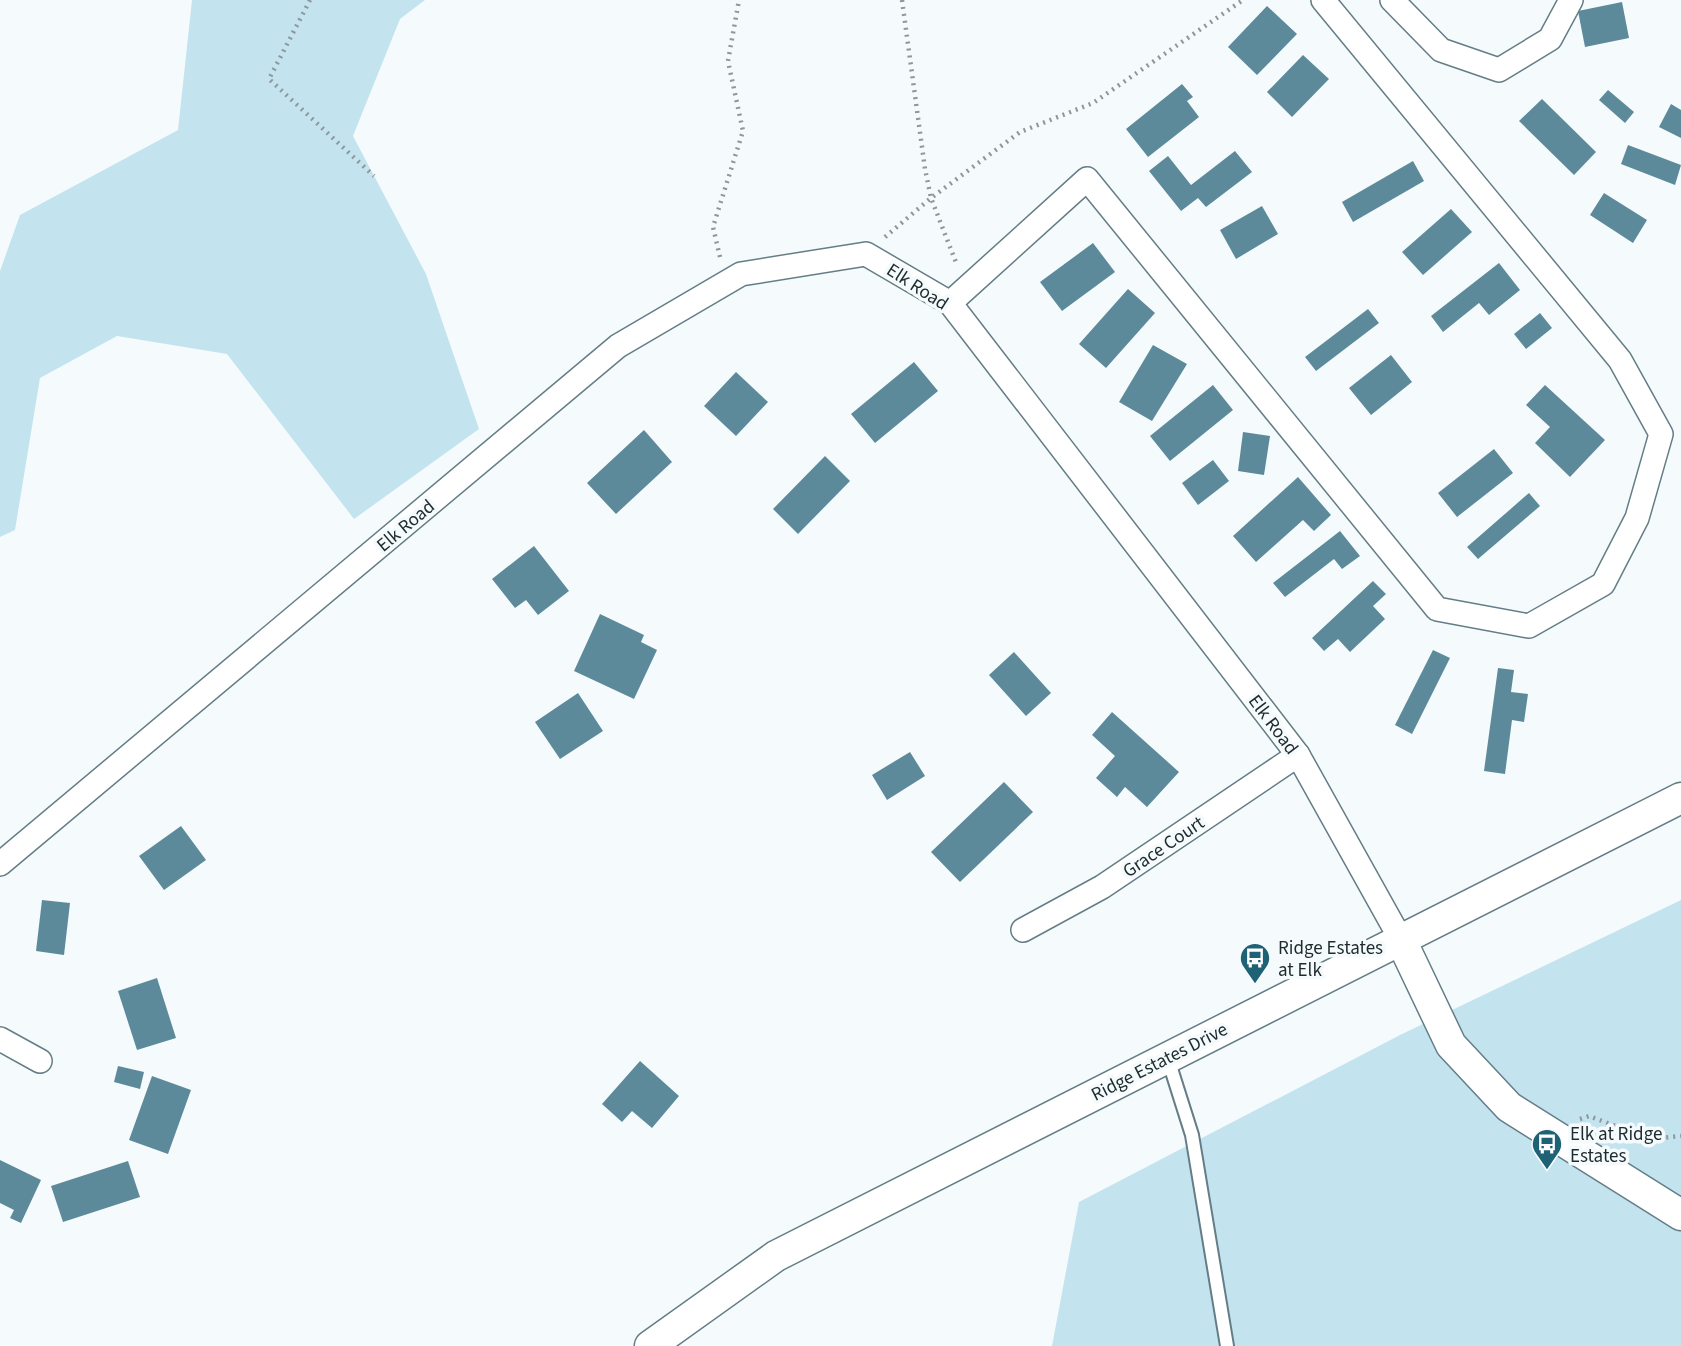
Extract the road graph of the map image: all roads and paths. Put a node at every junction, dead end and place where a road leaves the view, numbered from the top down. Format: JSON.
{"nodes":[{"id":1,"x":310,"y":0,"type":"edge"},
{"id":2,"x":738,"y":0,"type":"edge"},
{"id":3,"x":902,"y":0,"type":"edge"},
{"id":4,"x":1243,"y":0,"type":"edge"},
{"id":5,"x":1323,"y":0,"type":"edge"},
{"id":6,"x":1392,"y":0,"type":"edge"},
{"id":7,"x":1571,"y":0,"type":"edge"},
{"id":8,"x":374,"y":176,"type":"dead end"},
{"id":9,"x":931,"y":198,"type":"junction"},
{"id":10,"x":866,"y":254,"type":"junction"},
{"id":11,"x":727,"y":281,"type":"junction"},
{"id":12,"x":958,"y":296,"type":"junction"},
{"id":13,"x":1298,"y":755,"type":"junction"},
{"id":14,"x":1681,"y":797,"type":"edge"},
{"id":15,"x":0,"y":864,"type":"edge"},
{"id":16,"x":1023,"y":930,"type":"dead end"},
{"id":17,"x":1400,"y":938,"type":"junction"},
{"id":18,"x":0,"y":1038,"type":"edge"},
{"id":19,"x":1167,"y":1057,"type":"junction"},
{"id":20,"x":40,"y":1061,"type":"dead end"},
{"id":21,"x":1546,"y":1130,"type":"junction"},
{"id":22,"x":1681,"y":1136,"type":"edge"},
{"id":23,"x":1681,"y":1215,"type":"edge"},
{"id":24,"x":650,"y":1346,"type":"edge"},
{"id":25,"x":1227,"y":1346,"type":"edge"}],
"edges":[{"from":1,"to":8,"type":"path"},
{"from":2,"to":11,"type":"path"},
{"from":3,"to":9,"type":"path"},
{"from":4,"to":9,"type":"path"},
{"from":5,"to":12,"type":"street"},
{"from":6,"to":7,"type":"street"},
{"from":9,"to":10,"type":"path"},
{"from":9,"to":12,"type":"path"},
{"from":10,"to":11,"type":"street","name":"Elk Road"},
{"from":10,"to":12,"type":"street","name":"Elk Road"},
{"from":11,"to":15,"type":"street","name":"Elk Road"},
{"from":12,"to":13,"type":"street","name":"Elk Road"},
{"from":13,"to":16,"type":"street","name":"Grace Court"},
{"from":13,"to":17,"type":"street","name":"Elk Road"},
{"from":14,"to":17,"type":"street","name":"Ridge Estates Drive"},
{"from":17,"to":19,"type":"street","name":"Ridge Estates Drive"},
{"from":17,"to":21,"type":"street","name":"Elk Road"},
{"from":18,"to":20,"type":"street"},
{"from":19,"to":24,"type":"street","name":"Ridge Estates Drive"},
{"from":19,"to":25,"type":"lane"},
{"from":21,"to":22,"type":"path"},
{"from":21,"to":23,"type":"street","name":"Elk Road"}]}
